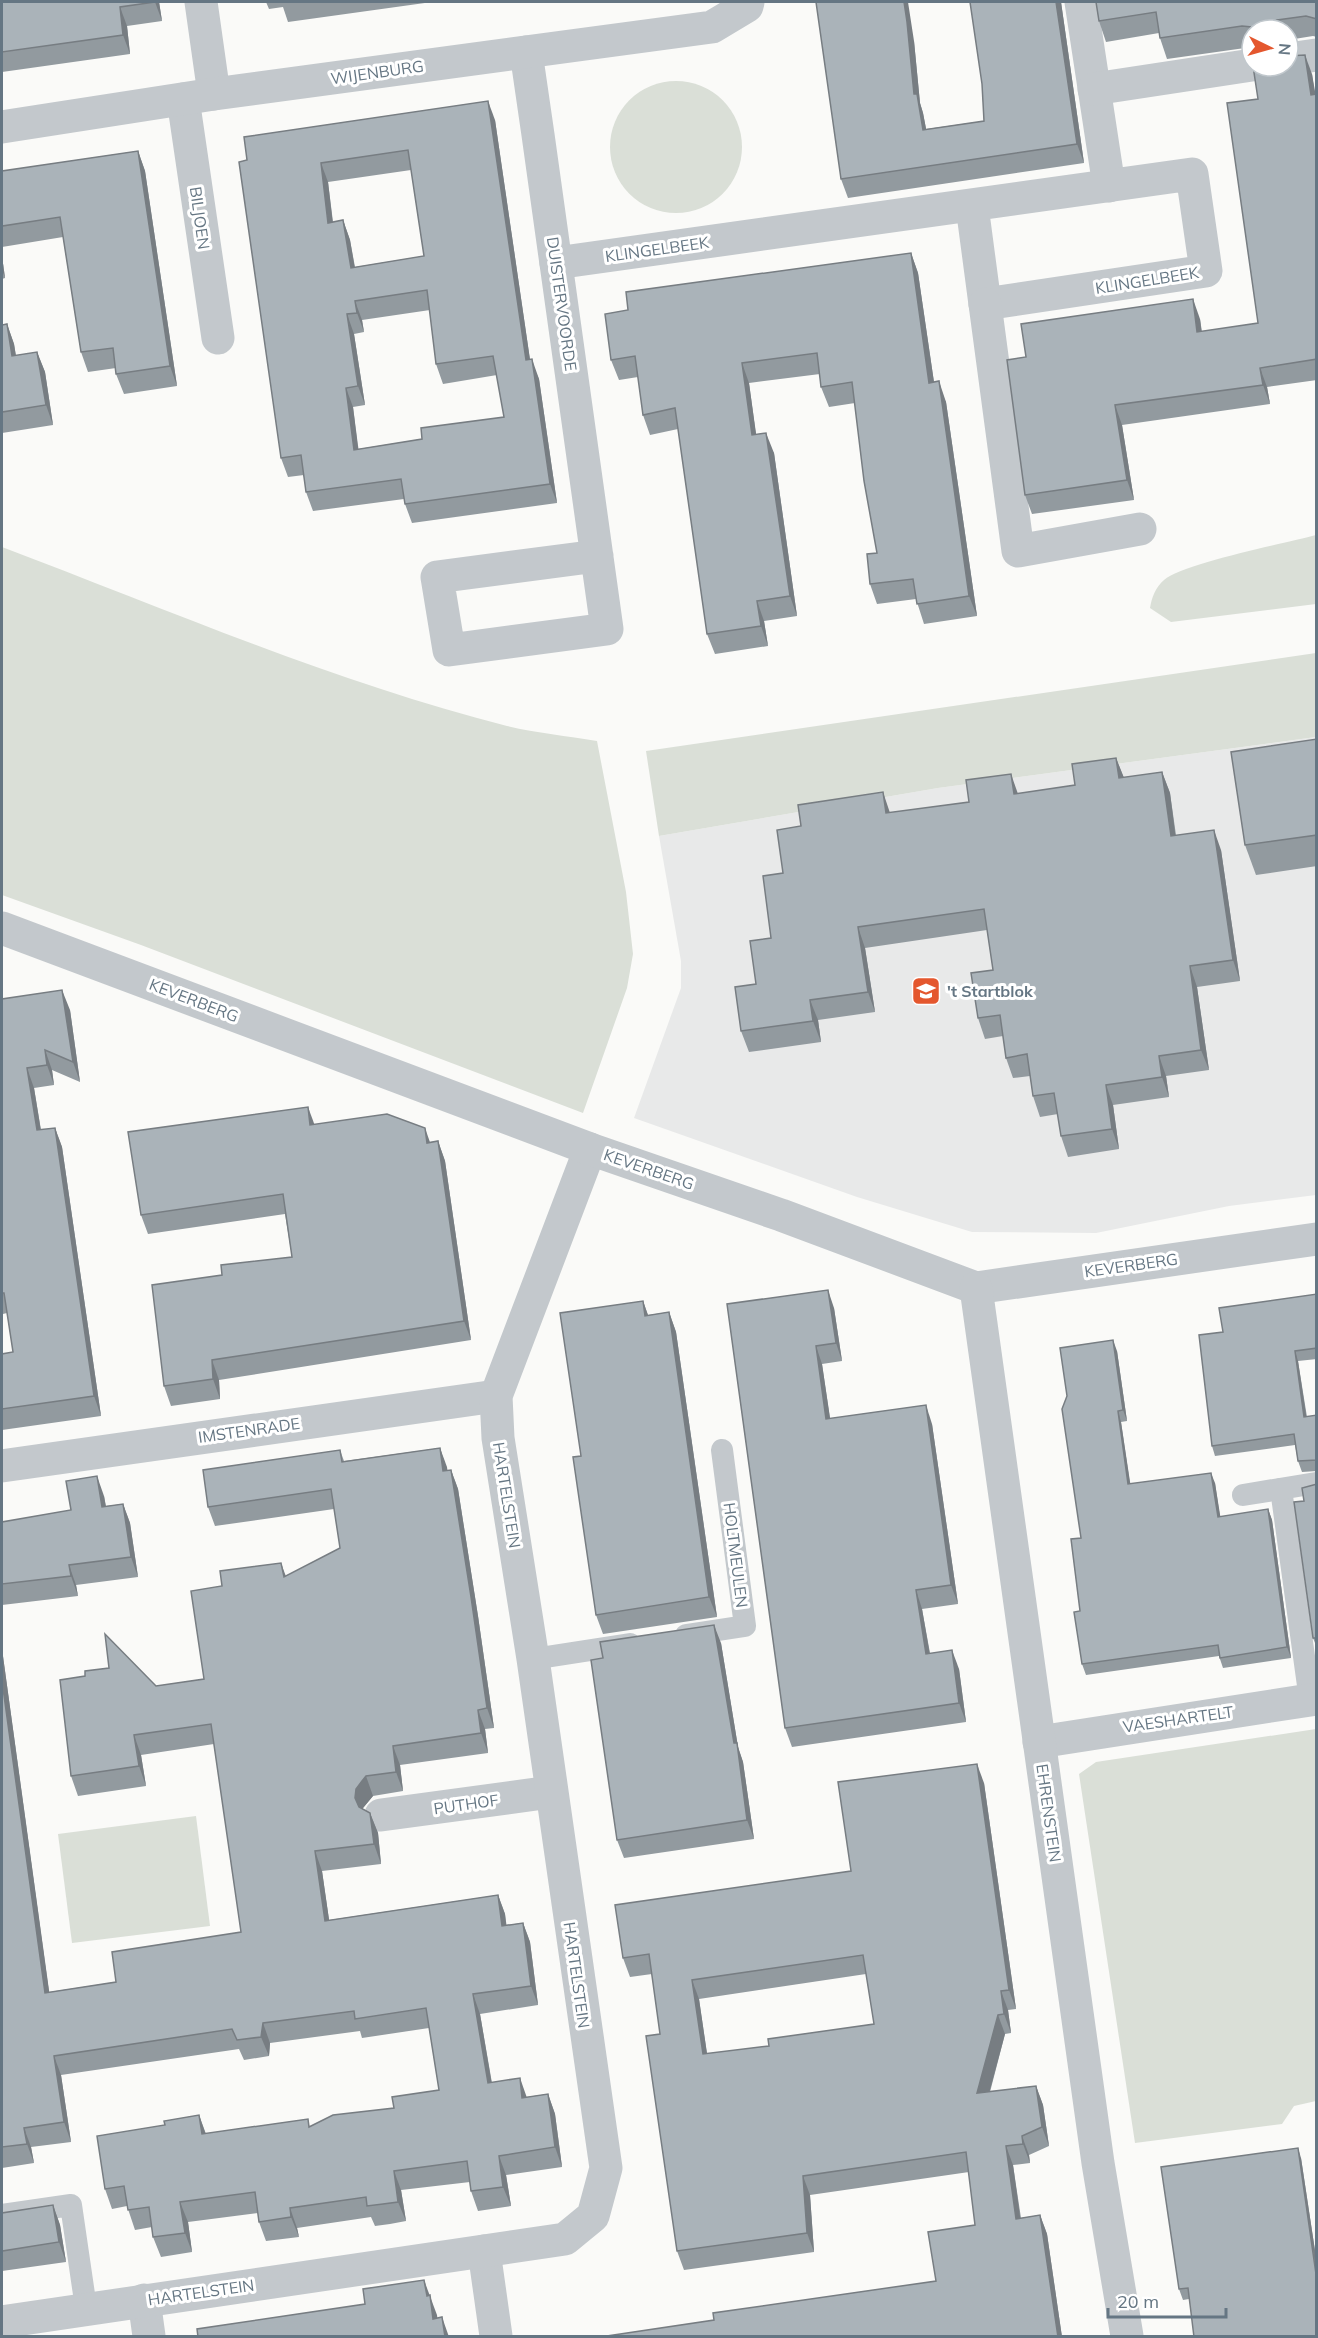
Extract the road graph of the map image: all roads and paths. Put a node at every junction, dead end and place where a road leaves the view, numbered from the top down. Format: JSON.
{"nodes":[{"id":1,"x":201,"y":2,"type":"edge"},
{"id":2,"x":1081,"y":2,"type":"edge"},
{"id":3,"x":748,"y":4,"type":"edge"},
{"id":4,"x":526,"y":52,"type":"junction"},
{"id":5,"x":1317,"y":55,"type":"edge"},
{"id":6,"x":1300,"y":57,"type":"edge"},
{"id":7,"x":1240,"y":67,"type":"edge"},
{"id":8,"x":1094,"y":89,"type":"junction"},
{"id":9,"x":198,"y":97,"type":"junction"},
{"id":10,"x":2,"y":127,"type":"edge"},
{"id":11,"x":1109,"y":186,"type":"junction"},
{"id":12,"x":972,"y":206,"type":"junction"},
{"id":13,"x":556,"y":263,"type":"junction"},
{"id":14,"x":985,"y":304,"type":"junction"},
{"id":15,"x":218,"y":338,"type":"dead end"},
{"id":16,"x":1140,"y":529,"type":"dead end"},
{"id":17,"x":597,"y":556,"type":"junction"},
{"id":18,"x":2,"y":928,"type":"edge"},
{"id":19,"x":590,"y":1149,"type":"junction"},
{"id":20,"x":1317,"y":1239,"type":"edge"},
{"id":21,"x":976,"y":1288,"type":"junction"},
{"id":22,"x":496,"y":1396,"type":"junction"},
{"id":23,"x":722,"y":1450,"type":"dead end"},
{"id":24,"x":2,"y":1466,"type":"edge"},
{"id":25,"x":1317,"y":1483,"type":"edge"},
{"id":26,"x":1281,"y":1489,"type":"junction"},
{"id":27,"x":1243,"y":1495,"type":"dead end"},
{"id":28,"x":533,"y":1659,"type":"junction"},
{"id":29,"x":1313,"y":1699,"type":"edge"},
{"id":30,"x":1039,"y":1742,"type":"junction"},
{"id":31,"x":551,"y":1792,"type":"junction"},
{"id":32,"x":381,"y":1815,"type":"dead end"},
{"id":33,"x":2,"y":2215,"type":"edge"},
{"id":34,"x":484,"y":2251,"type":"junction"},
{"id":35,"x":144,"y":2300,"type":"junction"},
{"id":36,"x":86,"y":2308,"type":"junction"},
{"id":37,"x":2,"y":2322,"type":"edge"},
{"id":38,"x":149,"y":2337,"type":"edge"},
{"id":39,"x":496,"y":2337,"type":"edge"},
{"id":40,"x":1127,"y":2337,"type":"edge"}],
"edges":[{"from":1,"to":9,"type":"street","name":"BILJOEN"},
{"from":2,"to":8,"type":"street"},
{"from":3,"to":4,"type":"street","name":"WIJENBURG"},
{"from":4,"to":9,"type":"street","name":"WIJENBURG"},
{"from":4,"to":13,"type":"street","name":"DUISTERVOORDE"},
{"from":5,"to":6,"type":"street"},
{"from":7,"to":8,"type":"street"},
{"from":8,"to":11,"type":"street"},
{"from":9,"to":10,"type":"street","name":"WIJENBURG"},
{"from":9,"to":15,"type":"street","name":"BILJOEN"},
{"from":11,"to":12,"type":"street","name":"KLINGELBEEK"},
{"from":11,"to":14,"type":"street","name":"KLINGELBEEK"},
{"from":12,"to":13,"type":"street","name":"KLINGELBEEK"},
{"from":12,"to":14,"type":"street"},
{"from":13,"to":17,"type":"street","name":"DUISTERVOORDE"},
{"from":14,"to":16,"type":"street"},
{"from":17,"to":17,"type":"street","name":"DUISTERVOORDE"},
{"from":18,"to":19,"type":"street","name":"KEVERBERG"},
{"from":19,"to":21,"type":"street","name":"KEVERBERG"},
{"from":19,"to":22,"type":"street","name":"HARTELSTEIN"},
{"from":20,"to":21,"type":"street","name":"KEVERBERG"},
{"from":21,"to":30,"type":"street","name":"EHRENSTEIN"},
{"from":22,"to":24,"type":"street","name":"IMSTENRADE"},
{"from":22,"to":28,"type":"street","name":"HARTELSTEIN"},
{"from":23,"to":28,"type":"lane","name":"HOLTMEULEN"},
{"from":25,"to":26,"type":"lane"},
{"from":26,"to":27,"type":"lane"},
{"from":26,"to":29,"type":"lane"},
{"from":28,"to":31,"type":"street","name":"HARTELSTEIN"},
{"from":29,"to":30,"type":"street","name":"VAESHARTELT"},
{"from":30,"to":40,"type":"street","name":"EHRENSTEIN"},
{"from":31,"to":32,"type":"street","name":"PUTHOF"},
{"from":31,"to":34,"type":"street","name":"HARTELSTEIN"},
{"from":33,"to":36,"type":"lane"},
{"from":34,"to":35,"type":"street","name":"HARTELSTEIN"},
{"from":34,"to":39,"type":"street"},
{"from":35,"to":36,"type":"street","name":"HARTELSTEIN"},
{"from":35,"to":38,"type":"street"},
{"from":36,"to":37,"type":"street","name":"HARTELSTEIN"}]}
